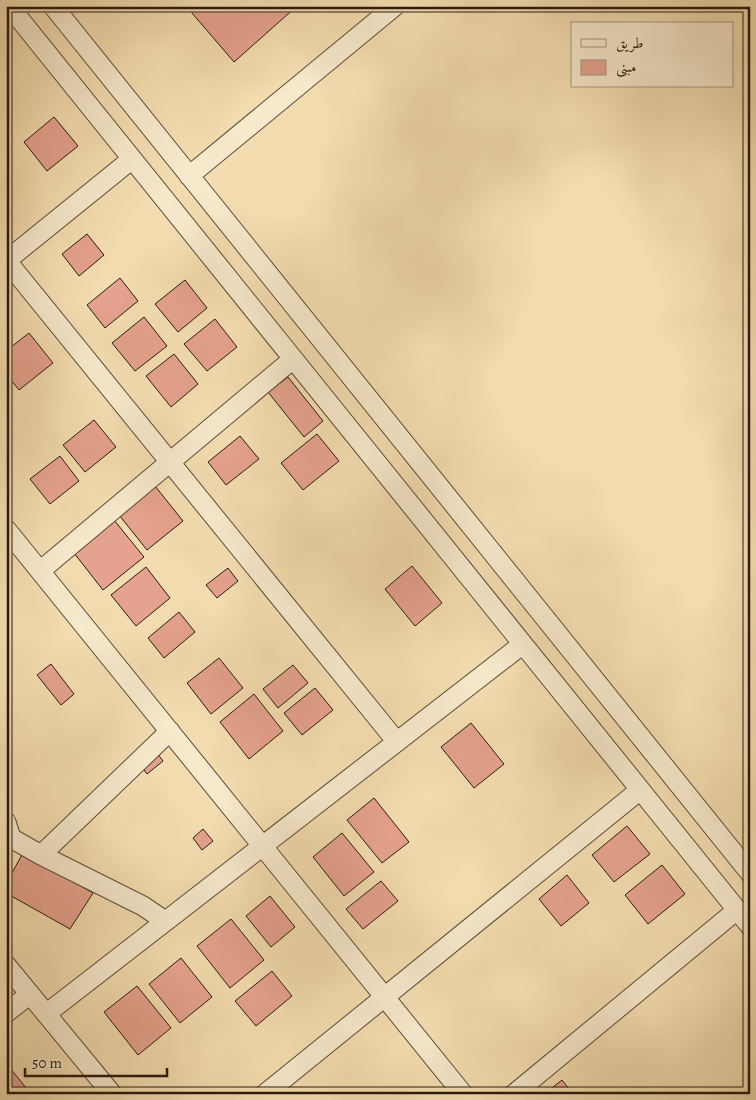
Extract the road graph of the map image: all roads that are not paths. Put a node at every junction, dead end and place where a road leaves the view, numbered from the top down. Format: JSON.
{"nodes":[{"id":1,"x":10,"y":6,"type":"edge"},
{"id":2,"x":52,"y":6,"type":"edge"},
{"id":3,"x":395,"y":6,"type":"edge"},
{"id":4,"x":132,"y":159,"type":"junction"},
{"id":5,"x":189,"y":176,"type":"junction"},
{"id":6,"x":6,"y":261,"type":"edge"},
{"id":7,"x":293,"y":359,"type":"junction"},
{"id":8,"x":170,"y":462,"type":"junction"},
{"id":9,"x":6,"y":529,"type":"edge"},
{"id":10,"x":40,"y":571,"type":"junction"},
{"id":11,"x":523,"y":644,"type":"junction"},
{"id":12,"x":170,"y":731,"type":"junction"},
{"id":13,"x":397,"y":742,"type":"junction"},
{"id":14,"x":640,"y":790,"type":"junction"},
{"id":15,"x":8,"y":835,"type":"edge"},
{"id":16,"x":263,"y":846,"type":"junction"},
{"id":17,"x":41,"y":854,"type":"junction"},
{"id":18,"x":750,"y":873,"type":"edge"},
{"id":19,"x":737,"y":910,"type":"junction"},
{"id":20,"x":165,"y":922,"type":"junction"},
{"id":21,"x":750,"y":926,"type":"edge"},
{"id":22,"x":6,"y":965,"type":"edge"},
{"id":23,"x":30,"y":994,"type":"junction"},
{"id":24,"x":385,"y":997,"type":"junction"},
{"id":25,"x":6,"y":1013,"type":"edge"},
{"id":26,"x":46,"y":1014,"type":"junction"},
{"id":27,"x":112,"y":1094,"type":"edge"},
{"id":28,"x":265,"y":1094,"type":"edge"},
{"id":29,"x":463,"y":1094,"type":"edge"},
{"id":30,"x":514,"y":1094,"type":"edge"}],
"edges":[{"from":1,"to":4,"type":"street"},
{"from":2,"to":5,"type":"street"},
{"from":3,"to":5,"type":"street"},
{"from":4,"to":6,"type":"street"},
{"from":4,"to":7,"type":"street"},
{"from":5,"to":18,"type":"street"},
{"from":6,"to":8,"type":"street"},
{"from":7,"to":8,"type":"street"},
{"from":7,"to":11,"type":"street"},
{"from":8,"to":10,"type":"street"},
{"from":8,"to":13,"type":"street"},
{"from":9,"to":10,"type":"street"},
{"from":10,"to":12,"type":"street"},
{"from":11,"to":13,"type":"street"},
{"from":11,"to":14,"type":"street"},
{"from":12,"to":16,"type":"street"},
{"from":12,"to":17,"type":"street"},
{"from":13,"to":16,"type":"street"},
{"from":14,"to":19,"type":"street"},
{"from":14,"to":24,"type":"street"},
{"from":15,"to":17,"type":"street"},
{"from":16,"to":20,"type":"street"},
{"from":16,"to":24,"type":"street"},
{"from":17,"to":20,"type":"street"},
{"from":19,"to":21,"type":"street"},
{"from":19,"to":30,"type":"street"},
{"from":20,"to":26,"type":"street"},
{"from":22,"to":23,"type":"street"},
{"from":23,"to":25,"type":"street"},
{"from":23,"to":26,"type":"street"},
{"from":24,"to":28,"type":"street"},
{"from":24,"to":29,"type":"street"},
{"from":26,"to":27,"type":"street"}]}
